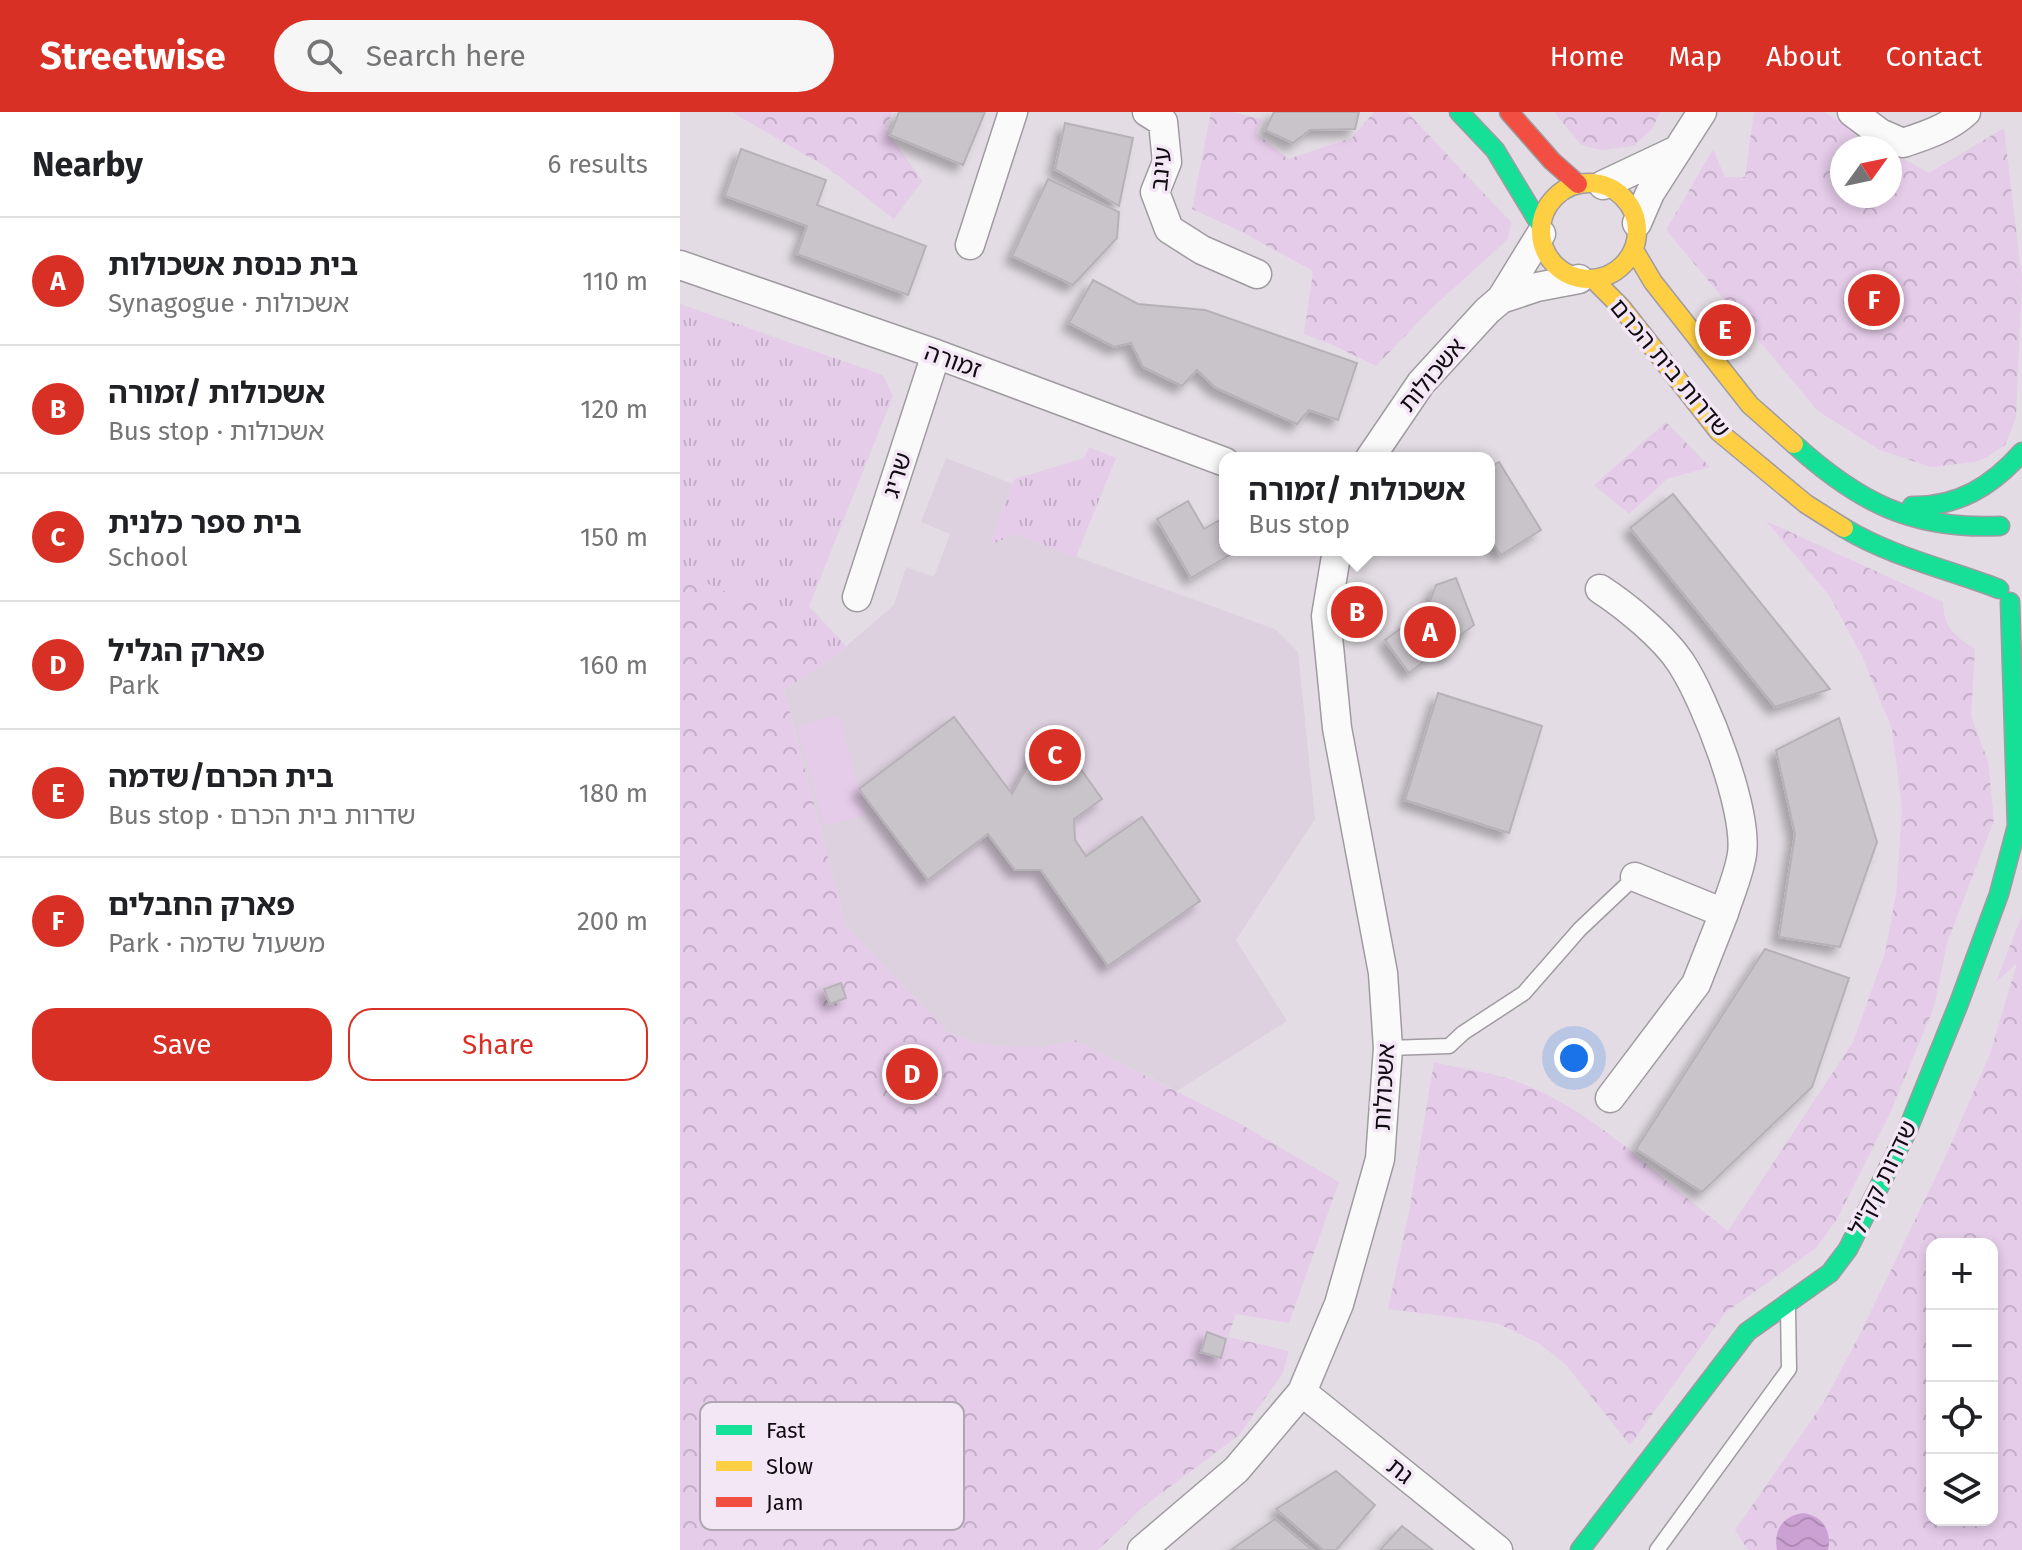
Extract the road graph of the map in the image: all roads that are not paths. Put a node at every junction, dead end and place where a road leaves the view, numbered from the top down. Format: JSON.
{"nodes":[{"id":1,"x":1013,"y":112,"type":"edge"},
{"id":2,"x":1147,"y":112,"type":"edge"},
{"id":3,"x":1459,"y":112,"type":"edge"},
{"id":4,"x":1509,"y":112,"type":"edge"},
{"id":5,"x":1702,"y":112,"type":"edge"},
{"id":6,"x":1852,"y":112,"type":"edge"},
{"id":7,"x":1966,"y":112,"type":"edge"},
{"id":8,"x":1675,"y":151,"type":"junction"},
{"id":9,"x":1590,"y":184,"type":"junction"},
{"id":10,"x":1541,"y":230,"type":"junction"},
{"id":11,"x":1635,"y":236,"type":"junction"},
{"id":12,"x":970,"y":245,"type":"dead end"},
{"id":13,"x":680,"y":265,"type":"edge"},
{"id":14,"x":1257,"y":274,"type":"dead end"},
{"id":15,"x":1586,"y":279,"type":"junction"},
{"id":16,"x":1501,"y":299,"type":"junction"},
{"id":17,"x":936,"y":354,"type":"junction"},
{"id":18,"x":1374,"y":452,"type":"edge"},
{"id":19,"x":2022,"y":452,"type":"edge"},
{"id":20,"x":1219,"y":460,"type":"edge"},
{"id":21,"x":1868,"y":499,"type":"junction"},
{"id":22,"x":2013,"y":512,"type":"dead end"},
{"id":23,"x":1336,"y":556,"type":"edge"},
{"id":24,"x":1992,"y":565,"type":"dead end"},
{"id":25,"x":1600,"y":589,"type":"dead end"},
{"id":26,"x":857,"y":597,"type":"dead end"},
{"id":27,"x":2011,"y":601,"type":"edge"},
{"id":28,"x":2022,"y":696,"type":"edge"},
{"id":29,"x":2013,"y":718,"type":"junction"},
{"id":30,"x":1635,"y":877,"type":"joint"},
{"id":31,"x":1724,"y":913,"type":"junction"},
{"id":32,"x":1388,"y":1048,"type":"junction"},
{"id":33,"x":1610,"y":1098,"type":"dead end"},
{"id":34,"x":1787,"y":1305,"type":"junction"},
{"id":35,"x":1302,"y":1392,"type":"junction"},
{"id":36,"x":1142,"y":1550,"type":"edge"},
{"id":37,"x":1498,"y":1550,"type":"edge"},
{"id":38,"x":1580,"y":1550,"type":"edge"},
{"id":39,"x":1657,"y":1550,"type":"edge"}],
"edges":[{"from":1,"to":12,"type":"street"},
{"from":2,"to":14,"type":"street","name":"עינב"},
{"from":3,"to":10,"type":"street"},
{"from":4,"to":9,"type":"street"},
{"from":5,"to":8,"type":"street"},
{"from":6,"to":7,"type":"street"},
{"from":8,"to":9,"type":"street"},
{"from":8,"to":11,"type":"street"},
{"from":9,"to":10,"type":"street"},
{"from":9,"to":11,"type":"street"},
{"from":10,"to":15,"type":"street"},
{"from":10,"to":16,"type":"street","name":"אשכולות"},
{"from":11,"to":15,"type":"street"},
{"from":11,"to":21,"type":"street","name":"שדרות בית הכרם"},
{"from":13,"to":17,"type":"street","name":"זמורה"},
{"from":15,"to":16,"type":"street","name":"אשכולות"},
{"from":15,"to":27,"type":"street","name":"שדרות בית הכרם"},
{"from":16,"to":18,"type":"street","name":"אשכולות"},
{"from":17,"to":20,"type":"street","name":"זמורה"},
{"from":17,"to":26,"type":"street","name":"שריג"},
{"from":19,"to":21,"type":"street"},
{"from":21,"to":22,"type":"street","name":"שדרות בית הכרם"},
{"from":23,"to":32,"type":"street","name":"אשכולות"},
{"from":24,"to":27,"type":"street","name":"שדרות קק\"ל"},
{"from":25,"to":31,"type":"street"},
{"from":27,"to":29,"type":"street","name":"שדרות קק\"ל"},
{"from":28,"to":29,"type":"street"},
{"from":29,"to":34,"type":"street","name":"שדרות קק\"ל"},
{"from":30,"to":31,"type":"street"},
{"from":30,"to":32,"type":"lane"},
{"from":31,"to":33,"type":"street"},
{"from":32,"to":35,"type":"street","name":"אשכולות"},
{"from":34,"to":38,"type":"street","name":"שדרות קק\"ל"},
{"from":34,"to":39,"type":"lane"},
{"from":35,"to":36,"type":"street","name":"אשכולות"},
{"from":35,"to":37,"type":"street","name":"גת"}]}
